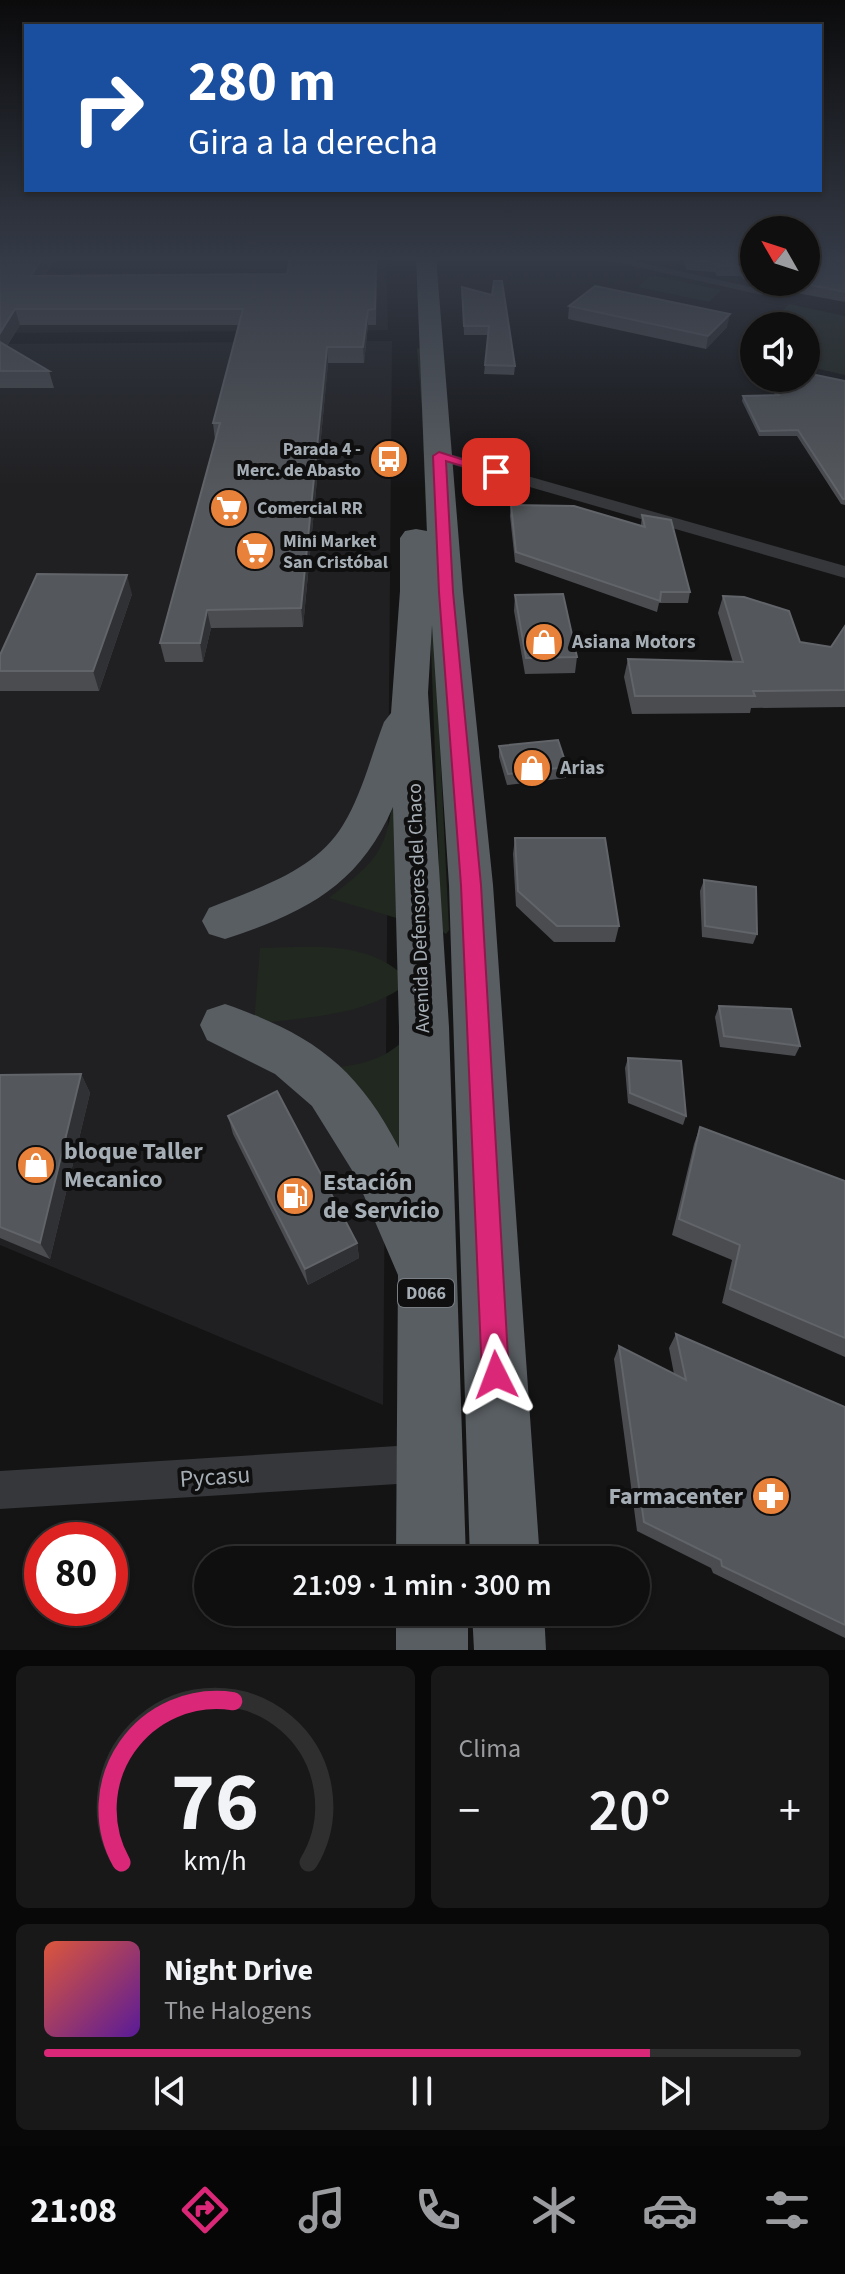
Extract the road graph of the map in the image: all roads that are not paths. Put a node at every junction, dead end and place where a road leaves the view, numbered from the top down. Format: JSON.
{"nodes":[{"id":1,"x":410,"y":334,"type":"joint"},
{"id":2,"x":426,"y":334,"type":"edge"},
{"id":3,"x":436,"y":403,"type":"junction"},
{"id":4,"x":439,"y":456,"type":"junction"},
{"id":5,"x":845,"y":572,"type":"edge"},
{"id":6,"x":410,"y":702,"type":"junction"},
{"id":7,"x":225,"y":921,"type":"dead end"},
{"id":8,"x":453,"y":1016,"type":"junction"},
{"id":9,"x":225,"y":1025,"type":"dead end"},
{"id":10,"x":426,"y":1276,"type":"junction"},
{"id":11,"x":430,"y":1463,"type":"junction"},
{"id":12,"x":0,"y":1490,"type":"edge"},
{"id":13,"x":431,"y":1546,"type":"edge"},
{"id":14,"x":477,"y":1546,"type":"edge"},
{"id":15,"x":504,"y":1546,"type":"edge"},
{"id":16,"x":432,"y":1626,"type":"edge"},
{"id":17,"x":480,"y":1626,"type":"edge"},
{"id":18,"x":509,"y":1626,"type":"edge"},
{"id":19,"x":432,"y":1650,"type":"edge"},
{"id":20,"x":481,"y":1650,"type":"edge"},
{"id":21,"x":510,"y":1650,"type":"edge"}],
"edges":[{"from":1,"to":3,"type":"highway"},
{"from":1,"to":6,"type":"highway","name":"Avenida Defensores del Chaco","number":"D066"},
{"from":2,"to":3,"type":"highway","name":"Avenida Defensores del Chaco","number":"D066"},
{"from":3,"to":4,"type":"highway","name":"Avenida Defensores del Chaco","number":"D066"},
{"from":4,"to":5,"type":"street"},
{"from":4,"to":8,"type":"highway","name":"Avenida Defensores del Chaco","number":"D066"},
{"from":6,"to":7,"type":"highway"},
{"from":6,"to":8,"type":"highway","name":"Avenida Defensores del Chaco","number":"D066"},
{"from":8,"to":10,"type":"highway","name":"Avenida Defensores del Chaco","number":"D066"},
{"from":8,"to":14,"type":"highway"},
{"from":8,"to":15,"type":"highway","name":"Avenida Defensores del Chaco","number":"D066"},
{"from":9,"to":10,"type":"highway"},
{"from":10,"to":11,"type":"highway","name":"Avenida Defensores del Chaco","number":"D066"},
{"from":11,"to":12,"type":"street","name":"Pycasu"},
{"from":11,"to":13,"type":"highway","name":"Avenida Defensores del Chaco","number":"D066"},
{"from":16,"to":19,"type":"highway"},
{"from":17,"to":20,"type":"highway"},
{"from":18,"to":21,"type":"highway"}]}
